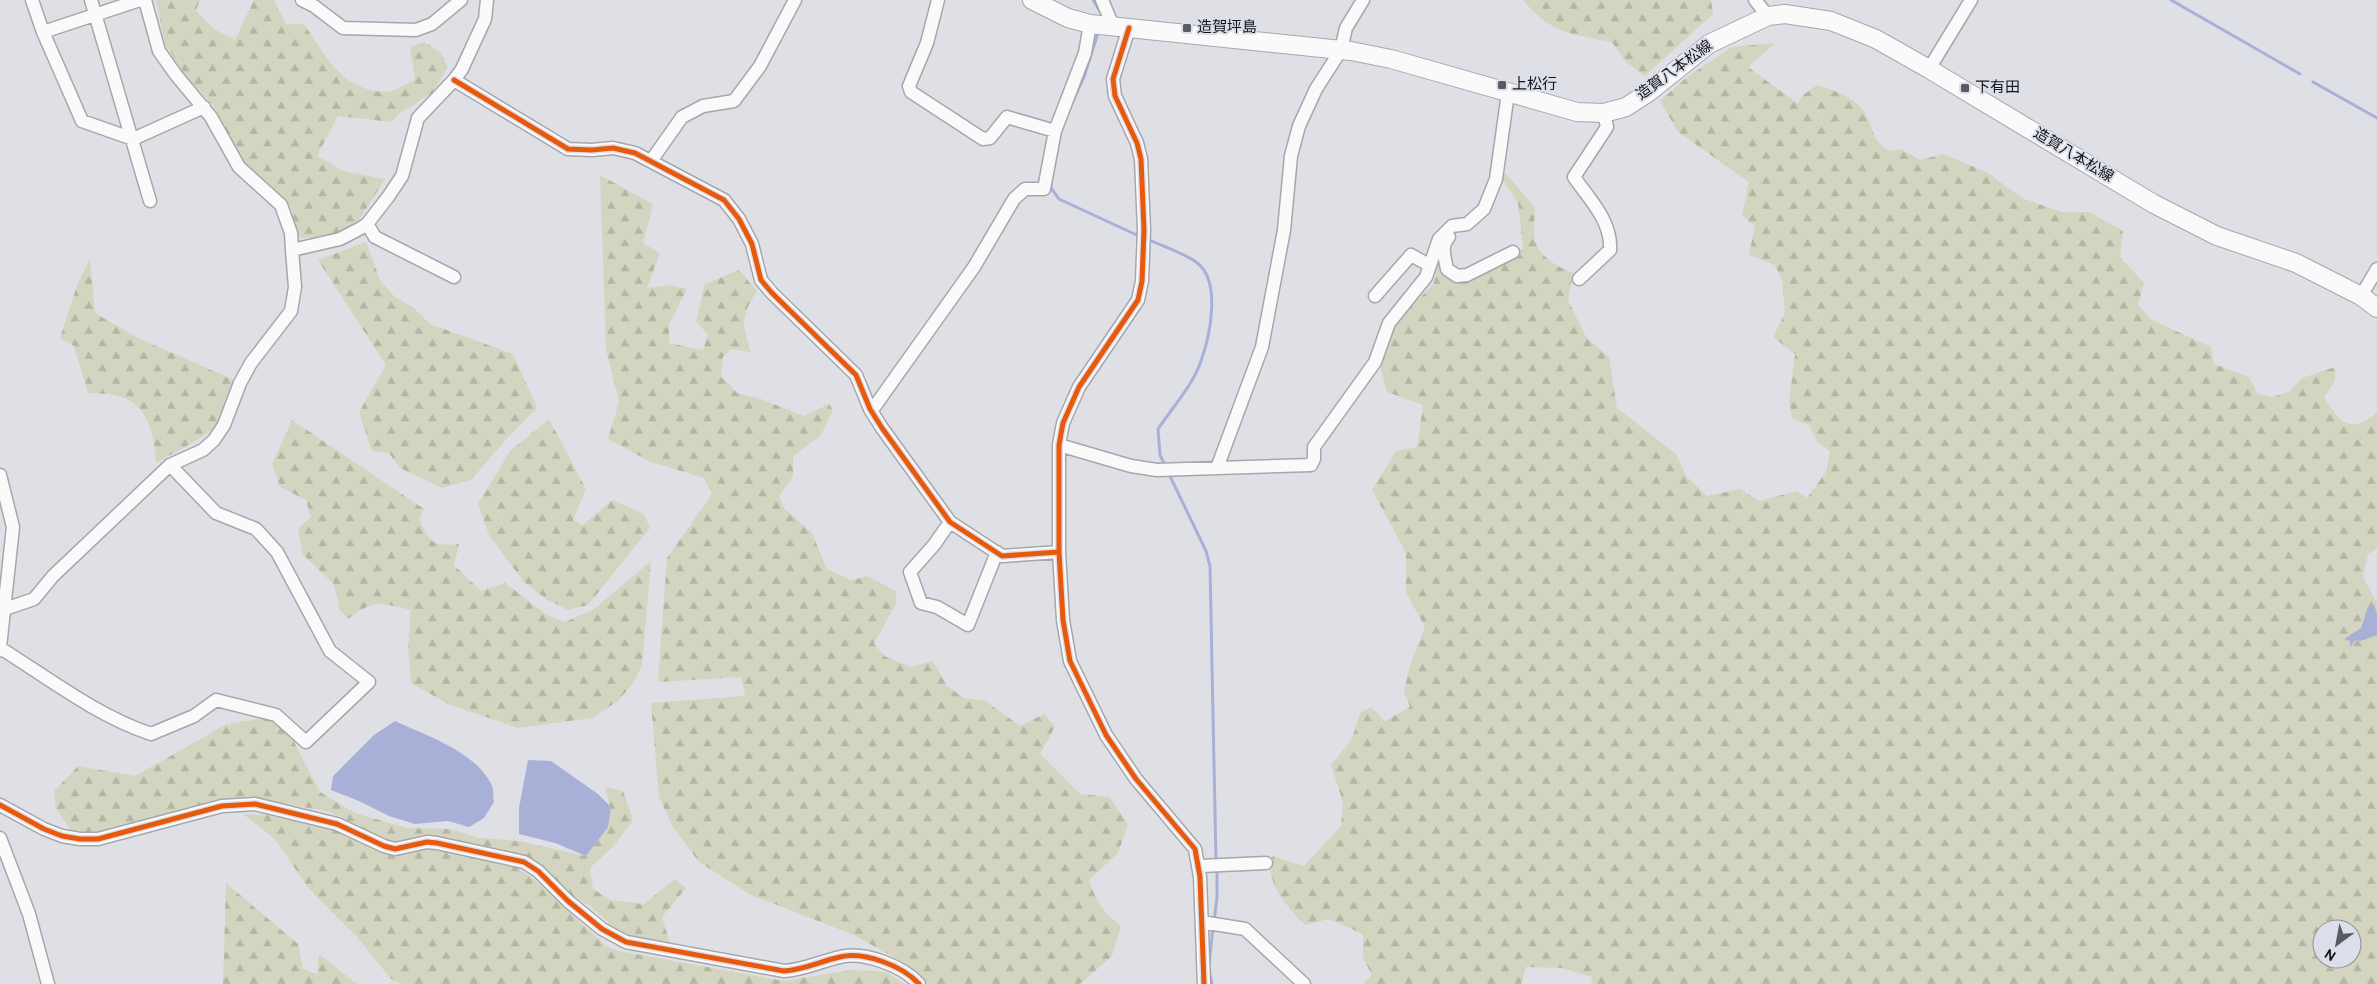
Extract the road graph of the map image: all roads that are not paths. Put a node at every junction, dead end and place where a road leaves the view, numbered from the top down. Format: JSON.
{"nodes":[{"id":1,"x":32,"y":0,"type":"edge"},
{"id":2,"x":91,"y":0,"type":"edge"},
{"id":3,"x":140,"y":0,"type":"edge"},
{"id":4,"x":145,"y":0,"type":"edge"},
{"id":5,"x":302,"y":0,"type":"edge"},
{"id":6,"x":461,"y":0,"type":"edge"},
{"id":7,"x":487,"y":0,"type":"edge"},
{"id":8,"x":795,"y":0,"type":"edge"},
{"id":9,"x":938,"y":0,"type":"edge"},
{"id":10,"x":1032,"y":0,"type":"edge"},
{"id":11,"x":1102,"y":0,"type":"edge"},
{"id":12,"x":1364,"y":0,"type":"edge"},
{"id":13,"x":1755,"y":0,"type":"edge"},
{"id":14,"x":1971,"y":0,"type":"edge"},
{"id":15,"x":95,"y":14,"type":"junction"},
{"id":16,"x":1768,"y":16,"type":"junction"},
{"id":17,"x":1100,"y":25,"type":"junction"},
{"id":18,"x":1129,"y":28,"type":"junction"},
{"id":19,"x":43,"y":32,"type":"junction"},
{"id":20,"x":1341,"y":50,"type":"junction"},
{"id":21,"x":1929,"y":69,"type":"junction"},
{"id":22,"x":454,"y":80,"type":"junction"},
{"id":23,"x":1508,"y":93,"type":"junction"},
{"id":24,"x":204,"y":107,"type":"junction"},
{"id":25,"x":1604,"y":113,"type":"junction"},
{"id":26,"x":1054,"y":131,"type":"junction"},
{"id":27,"x":134,"y":139,"type":"junction"},
{"id":28,"x":651,"y":161,"type":"junction"},
{"id":29,"x":150,"y":200,"type":"dead end"},
{"id":30,"x":367,"y":224,"type":"junction"},
{"id":31,"x":1452,"y":226,"type":"junction"},
{"id":32,"x":292,"y":250,"type":"junction"},
{"id":33,"x":1513,"y":252,"type":"dead end"},
{"id":34,"x":1428,"y":265,"type":"junction"},
{"id":35,"x":2377,"y":269,"type":"edge"},
{"id":36,"x":454,"y":277,"type":"dead end"},
{"id":37,"x":1579,"y":279,"type":"dead end"},
{"id":38,"x":1374,"y":296,"type":"dead end"},
{"id":39,"x":2361,"y":296,"type":"junction"},
{"id":40,"x":2377,"y":308,"type":"edge"},
{"id":41,"x":870,"y":409,"type":"junction"},
{"id":42,"x":1059,"y":445,"type":"junction"},
{"id":43,"x":170,"y":465,"type":"junction"},
{"id":44,"x":1216,"y":468,"type":"junction"},
{"id":45,"x":0,"y":475,"type":"edge"},
{"id":46,"x":950,"y":522,"type":"junction"},
{"id":47,"x":997,"y":552,"type":"junction"},
{"id":48,"x":1059,"y":552,"type":"junction"},
{"id":49,"x":5,"y":609,"type":"junction"},
{"id":50,"x":0,"y":649,"type":"edge"},
{"id":51,"x":0,"y":806,"type":"edge"},
{"id":52,"x":0,"y":838,"type":"edge"},
{"id":53,"x":1266,"y":863,"type":"dead end"},
{"id":54,"x":1204,"y":866,"type":"junction"},
{"id":55,"x":1203,"y":916,"type":"junction"},
{"id":56,"x":48,"y":984,"type":"edge"},
{"id":57,"x":919,"y":984,"type":"edge"},
{"id":58,"x":1204,"y":984,"type":"edge"},
{"id":59,"x":1304,"y":984,"type":"edge"}],
"edges":[{"from":1,"to":19,"type":"street"},
{"from":2,"to":15,"type":"street"},
{"from":3,"to":15,"type":"street"},
{"from":4,"to":24,"type":"street"},
{"from":5,"to":6,"type":"street"},
{"from":7,"to":22,"type":"street"},
{"from":8,"to":28,"type":"street"},
{"from":9,"to":26,"type":"street"},
{"from":10,"to":17,"type":"main road","name":"造賀八本松線"},
{"from":11,"to":17,"type":"street"},
{"from":12,"to":20,"type":"street"},
{"from":13,"to":16,"type":"street"},
{"from":14,"to":21,"type":"street"},
{"from":15,"to":19,"type":"street"},
{"from":15,"to":27,"type":"street"},
{"from":16,"to":21,"type":"main road","name":"造賀八本松線"},
{"from":16,"to":25,"type":"main road","name":"造賀八本松線"},
{"from":17,"to":18,"type":"main road","name":"造賀八本松線"},
{"from":17,"to":26,"type":"street"},
{"from":18,"to":20,"type":"main road","name":"造賀八本松線"},
{"from":18,"to":42,"type":"street"},
{"from":19,"to":27,"type":"street"},
{"from":20,"to":23,"type":"main road","name":"造賀八本松線"},
{"from":20,"to":44,"type":"street"},
{"from":21,"to":39,"type":"main road","name":"造賀八本松線"},
{"from":22,"to":28,"type":"street"},
{"from":22,"to":30,"type":"street"},
{"from":23,"to":25,"type":"main road","name":"造賀八本松線"},
{"from":23,"to":31,"type":"street"},
{"from":24,"to":27,"type":"street"},
{"from":24,"to":32,"type":"street"},
{"from":25,"to":37,"type":"street"},
{"from":26,"to":41,"type":"street"},
{"from":27,"to":29,"type":"street"},
{"from":28,"to":41,"type":"street"},
{"from":30,"to":32,"type":"street"},
{"from":30,"to":36,"type":"street"},
{"from":31,"to":33,"type":"street"},
{"from":31,"to":34,"type":"street"},
{"from":32,"to":43,"type":"street"},
{"from":34,"to":38,"type":"street"},
{"from":34,"to":44,"type":"street"},
{"from":35,"to":39,"type":"street"},
{"from":39,"to":40,"type":"main road","name":"造賀八本松線"},
{"from":41,"to":46,"type":"street"},
{"from":42,"to":44,"type":"street"},
{"from":42,"to":48,"type":"street"},
{"from":43,"to":49,"type":"street"},
{"from":43,"to":50,"type":"street"},
{"from":45,"to":49,"type":"street"},
{"from":46,"to":47,"type":"street"},
{"from":46,"to":47,"type":"street"},
{"from":47,"to":48,"type":"street"},
{"from":48,"to":54,"type":"street"},
{"from":49,"to":50,"type":"street"},
{"from":51,"to":57,"type":"street"},
{"from":52,"to":56,"type":"street"},
{"from":53,"to":54,"type":"street"},
{"from":54,"to":55,"type":"street"},
{"from":55,"to":58,"type":"street"},
{"from":55,"to":59,"type":"street"}]}
